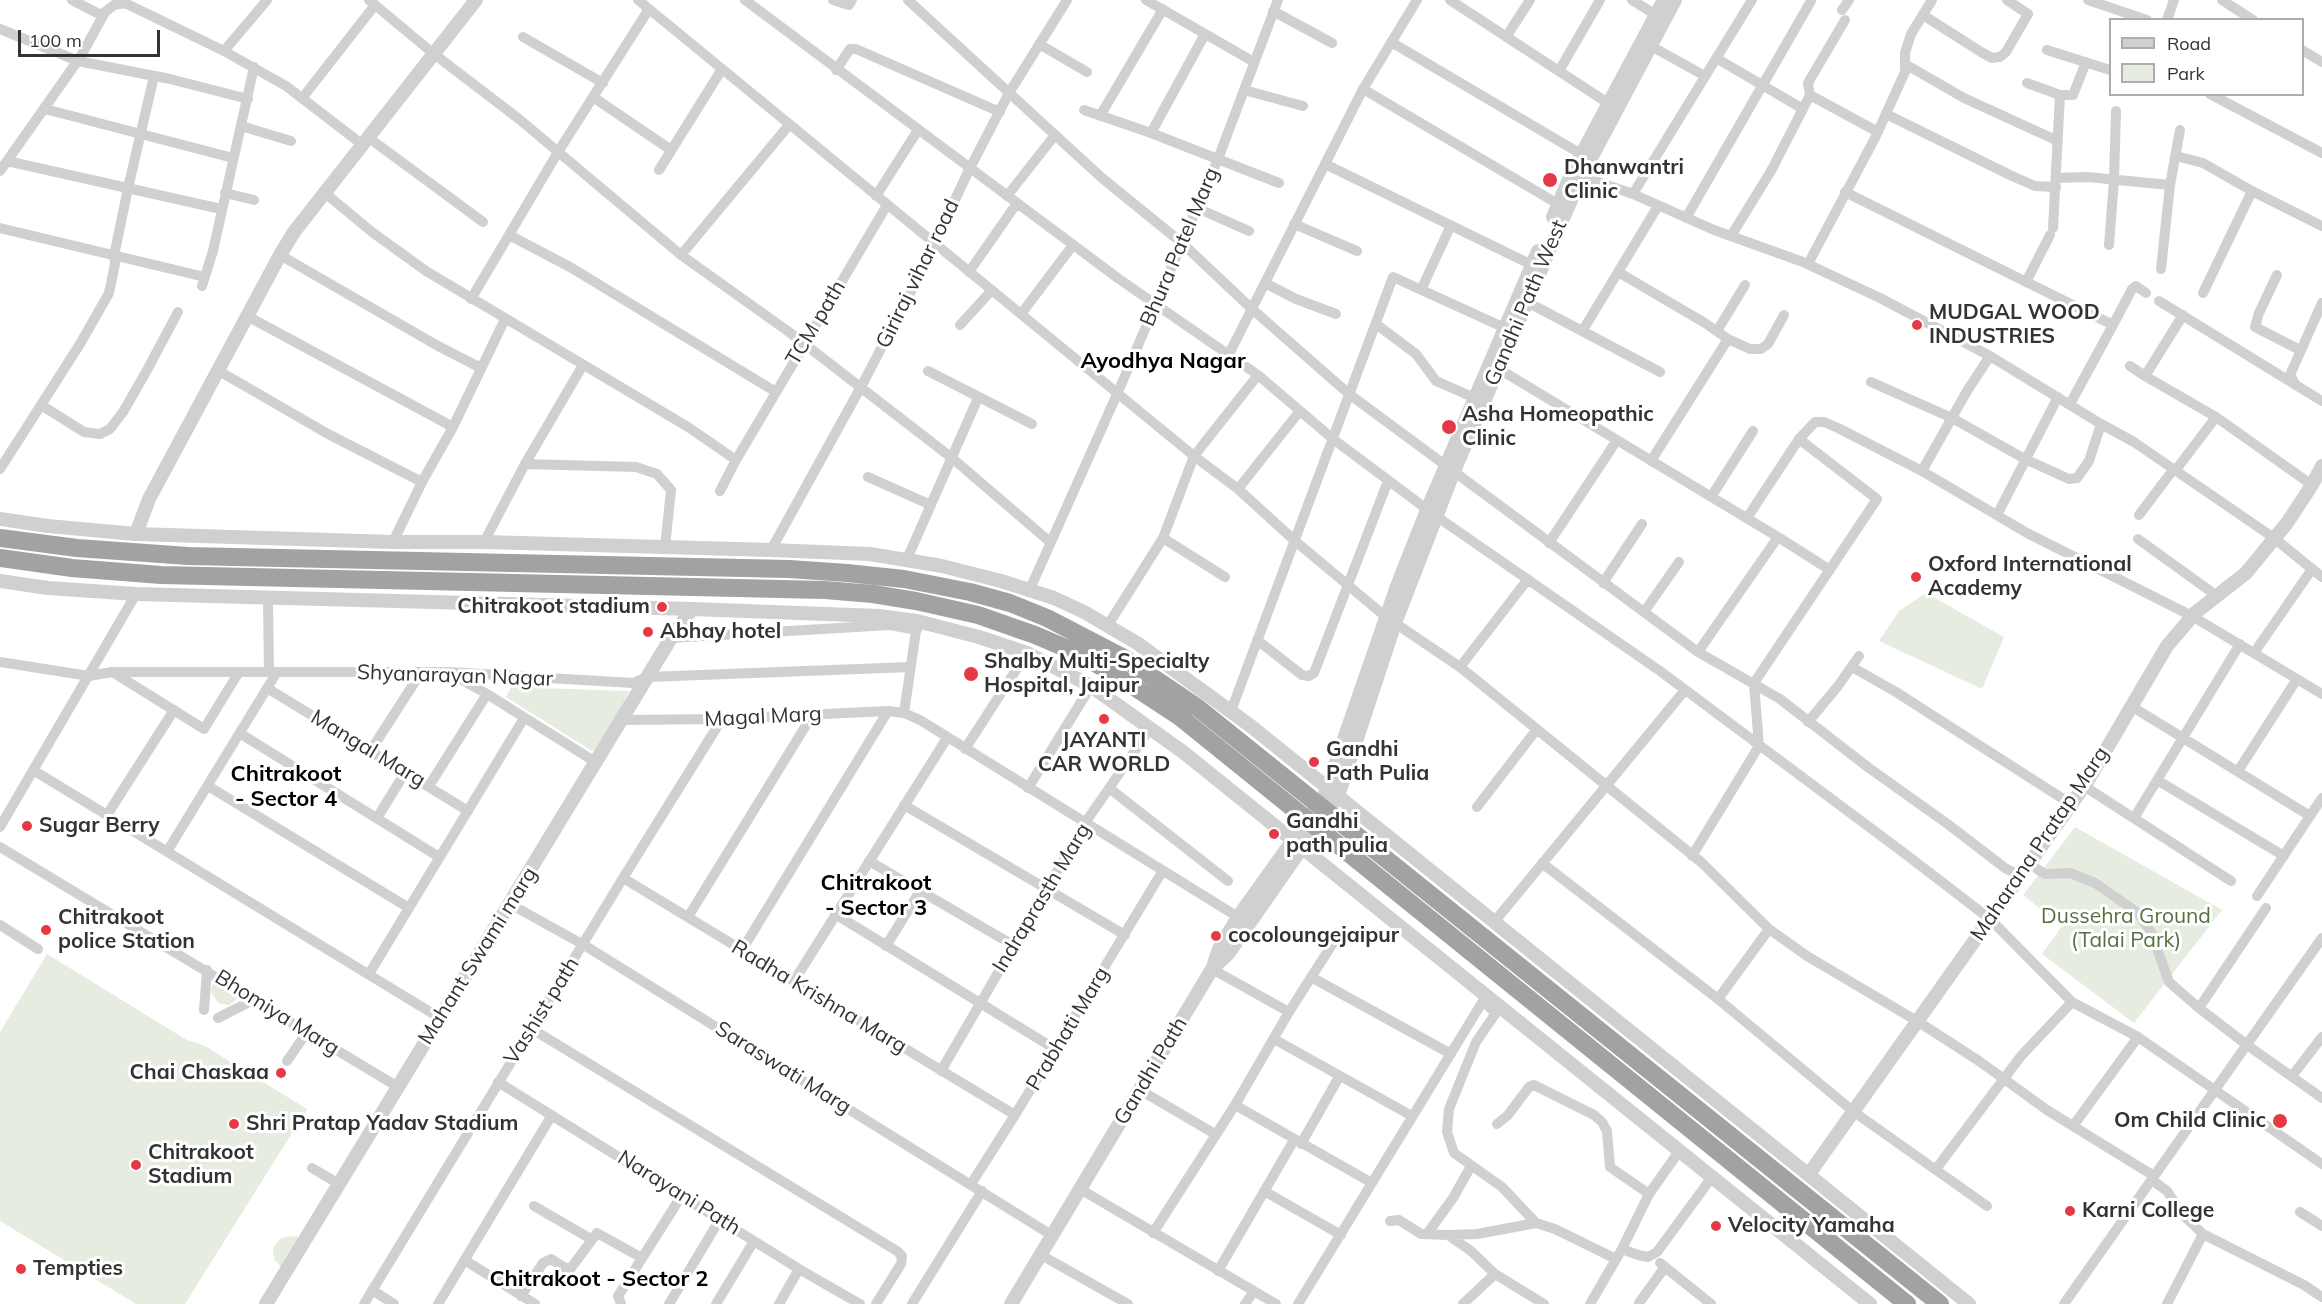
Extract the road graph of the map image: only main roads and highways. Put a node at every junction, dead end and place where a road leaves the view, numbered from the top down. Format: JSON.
{"nodes":[{"id":1,"x":0,"y":538,"type":"edge"},
{"id":2,"x":0,"y":558,"type":"edge"},
{"id":3,"x":1907,"y":1304,"type":"edge"},
{"id":4,"x":1940,"y":1304,"type":"edge"}],
"edges":[{"from":1,"to":4,"type":"highway"},
{"from":2,"to":3,"type":"highway"}]}
